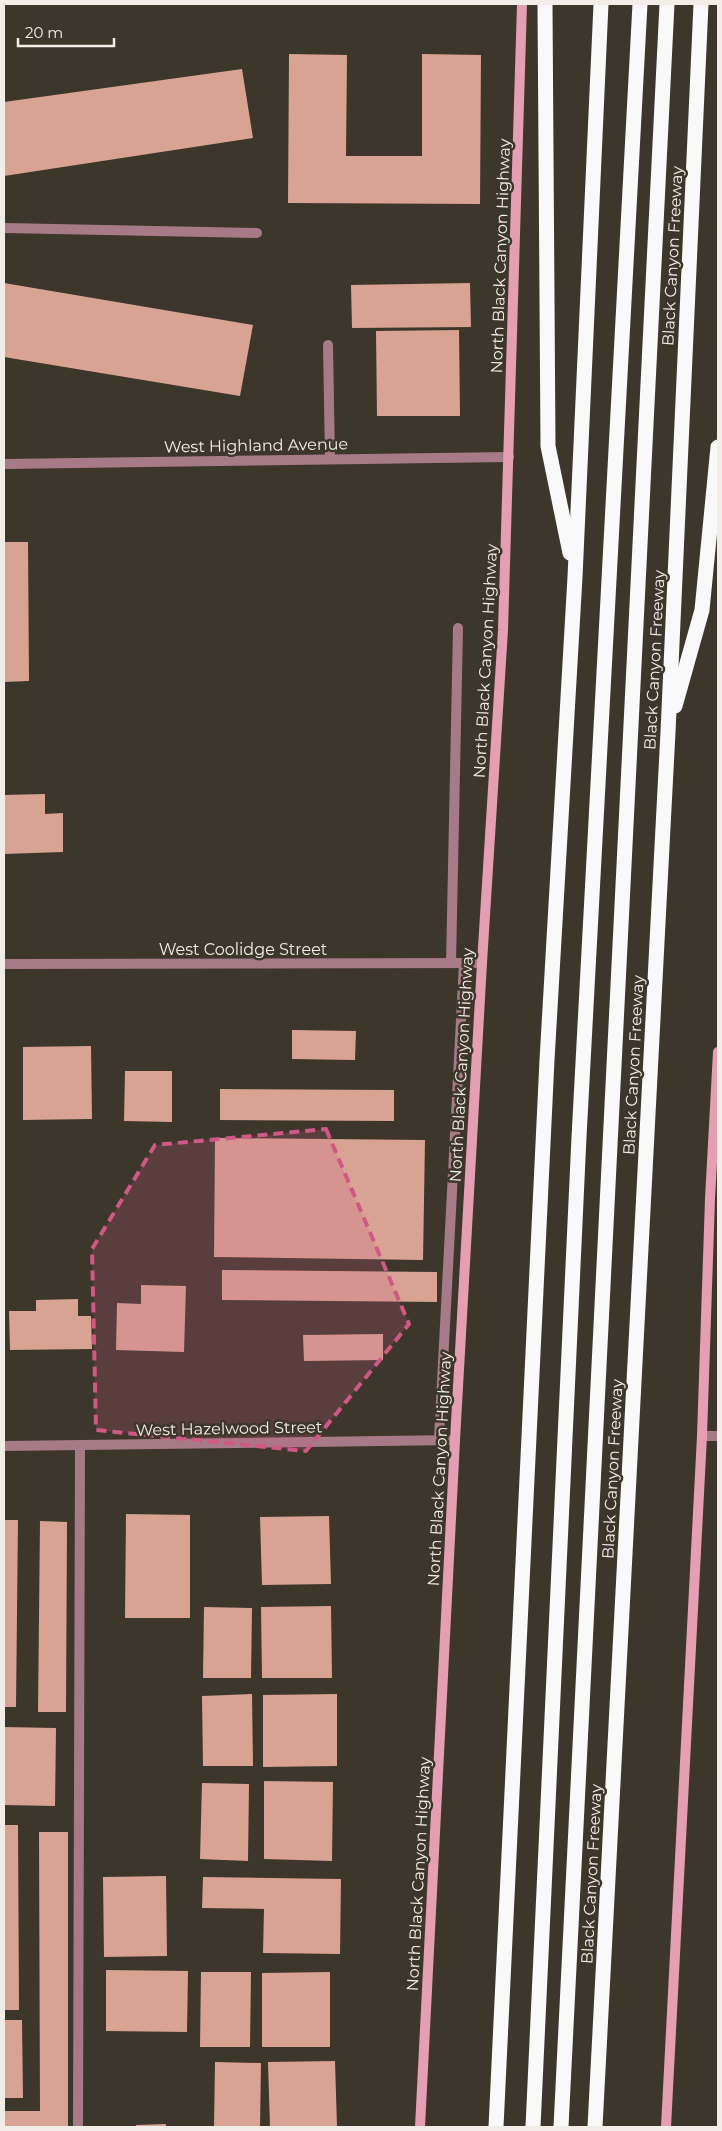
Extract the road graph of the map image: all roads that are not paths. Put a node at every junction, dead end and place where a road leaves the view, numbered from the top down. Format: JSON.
{"nodes":[{"id":1,"x":522,"y":4,"type":"edge"},
{"id":2,"x":546,"y":4,"type":"edge"},
{"id":3,"x":601,"y":4,"type":"edge"},
{"id":4,"x":640,"y":4,"type":"edge"},
{"id":5,"x":667,"y":4,"type":"edge"},
{"id":6,"x":701,"y":4,"type":"edge"},
{"id":7,"x":4,"y":228,"type":"edge"},
{"id":8,"x":257,"y":233,"type":"dead end"},
{"id":9,"x":328,"y":345,"type":"dead end"},
{"id":10,"x":718,"y":447,"type":"edge"},
{"id":11,"x":510,"y":456,"type":"junction"},
{"id":12,"x":330,"y":459,"type":"junction"},
{"id":13,"x":4,"y":464,"type":"edge"},
{"id":14,"x":574,"y":576,"type":"junction"},
{"id":15,"x":458,"y":628,"type":"dead end"},
{"id":16,"x":668,"y":732,"type":"junction"},
{"id":17,"x":451,"y":963,"type":"junction"},
{"id":18,"x":464,"y":963,"type":"junction"},
{"id":19,"x":482,"y":963,"type":"junction"},
{"id":20,"x":4,"y":964,"type":"edge"},
{"id":21,"x":718,"y":1052,"type":"edge"},
{"id":22,"x":714,"y":1199,"type":"edge"},
{"id":23,"x":702,"y":1436,"type":"junction"},
{"id":24,"x":718,"y":1436,"type":"edge"},
{"id":25,"x":439,"y":1440,"type":"junction"},
{"id":26,"x":455,"y":1440,"type":"junction"},
{"id":27,"x":80,"y":1445,"type":"junction"},
{"id":28,"x":4,"y":1446,"type":"edge"},
{"id":29,"x":78,"y":2127,"type":"edge"},
{"id":30,"x":420,"y":2127,"type":"edge"},
{"id":31,"x":496,"y":2127,"type":"edge"},
{"id":32,"x":533,"y":2127,"type":"edge"},
{"id":33,"x":561,"y":2127,"type":"edge"},
{"id":34,"x":595,"y":2127,"type":"edge"},
{"id":35,"x":666,"y":2127,"type":"edge"}],
"edges":[{"from":1,"to":11,"type":"main road","name":"North Black Canyon Highway"},
{"from":2,"to":14,"type":"highway"},
{"from":3,"to":14,"type":"highway"},
{"from":4,"to":32,"type":"highway"},
{"from":5,"to":33,"type":"highway"},
{"from":6,"to":16,"type":"highway","name":"Black Canyon Freeway"},
{"from":7,"to":8,"type":"street"},
{"from":9,"to":12,"type":"street"},
{"from":10,"to":16,"type":"highway"},
{"from":11,"to":12,"type":"street","name":"West Highland Avenue"},
{"from":11,"to":19,"type":"main road","name":"North Black Canyon Highway"},
{"from":12,"to":13,"type":"street","name":"West Highland Avenue"},
{"from":14,"to":31,"type":"highway"},
{"from":15,"to":17,"type":"street"},
{"from":16,"to":34,"type":"highway","name":"Black Canyon Freeway"},
{"from":17,"to":18,"type":"street","name":"West Coolidge Street"},
{"from":17,"to":20,"type":"street","name":"West Coolidge Street"},
{"from":18,"to":19,"type":"street","name":"West Coolidge Street"},
{"from":18,"to":25,"type":"street"},
{"from":19,"to":26,"type":"main road","name":"North Black Canyon Highway"},
{"from":21,"to":22,"type":"main road"},
{"from":22,"to":23,"type":"main road"},
{"from":23,"to":24,"type":"street"},
{"from":23,"to":35,"type":"main road"},
{"from":25,"to":26,"type":"street","name":"West Hazelwood Street"},
{"from":25,"to":27,"type":"street","name":"West Hazelwood Street"},
{"from":26,"to":30,"type":"main road","name":"North Black Canyon Highway"},
{"from":27,"to":28,"type":"street","name":"West Hazelwood Street"},
{"from":27,"to":29,"type":"street"}]}
